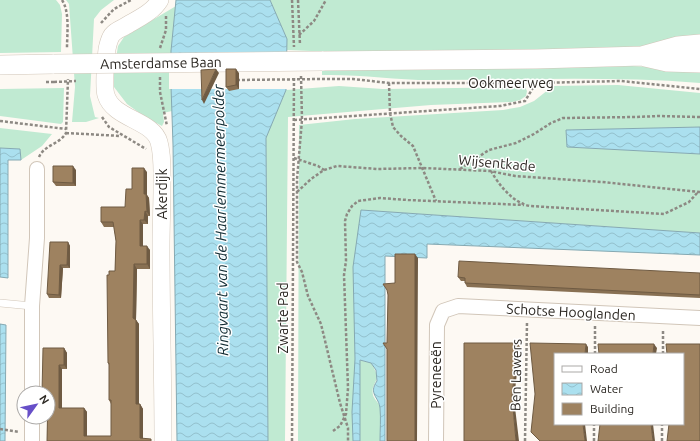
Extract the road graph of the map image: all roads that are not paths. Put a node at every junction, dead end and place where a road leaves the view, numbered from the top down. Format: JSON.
{"nodes":[{"id":1,"x":160,"y":0,"type":"edge"},
{"id":2,"x":700,"y":44,"type":"edge"},
{"id":3,"x":642,"y":56,"type":"junction"},
{"id":4,"x":700,"y":63,"type":"edge"},
{"id":5,"x":0,"y":65,"type":"edge"},
{"id":6,"x":322,"y":70,"type":"joint"},
{"id":7,"x":37,"y":169,"type":"road end"},
{"id":8,"x":0,"y":303,"type":"edge"},
{"id":9,"x":32,"y":306,"type":"junction"},
{"id":10,"x":443,"y":311,"type":"joint"},
{"id":11,"x":700,"y":318,"type":"edge"},
{"id":12,"x":32,"y":385,"type":"edge"},
{"id":13,"x":30,"y":425,"type":"edge"},
{"id":14,"x":26,"y":437,"type":"edge"},
{"id":15,"x":163,"y":441,"type":"edge"},
{"id":16,"x":436,"y":441,"type":"edge"}],
"edges":[{"from":1,"to":15,"type":"street","name":"Akerdijk"},
{"from":2,"to":3,"type":"main road","name":"Ookmeerweg"},
{"from":3,"to":4,"type":"main road","name":"Ookmeerweg"},
{"from":3,"to":6,"type":"main road","name":"Ookmeerweg"},
{"from":5,"to":6,"type":"main road","name":"Amsterdamse Baan","bridge":true},
{"from":7,"to":9,"type":"street"},
{"from":8,"to":9,"type":"lane"},
{"from":9,"to":12,"type":"street"},
{"from":10,"to":11,"type":"street","name":"Schotse Hooglanden"},
{"from":10,"to":16,"type":"street","name":"Pyreneeën"},
{"from":13,"to":14,"type":"street"}]}
